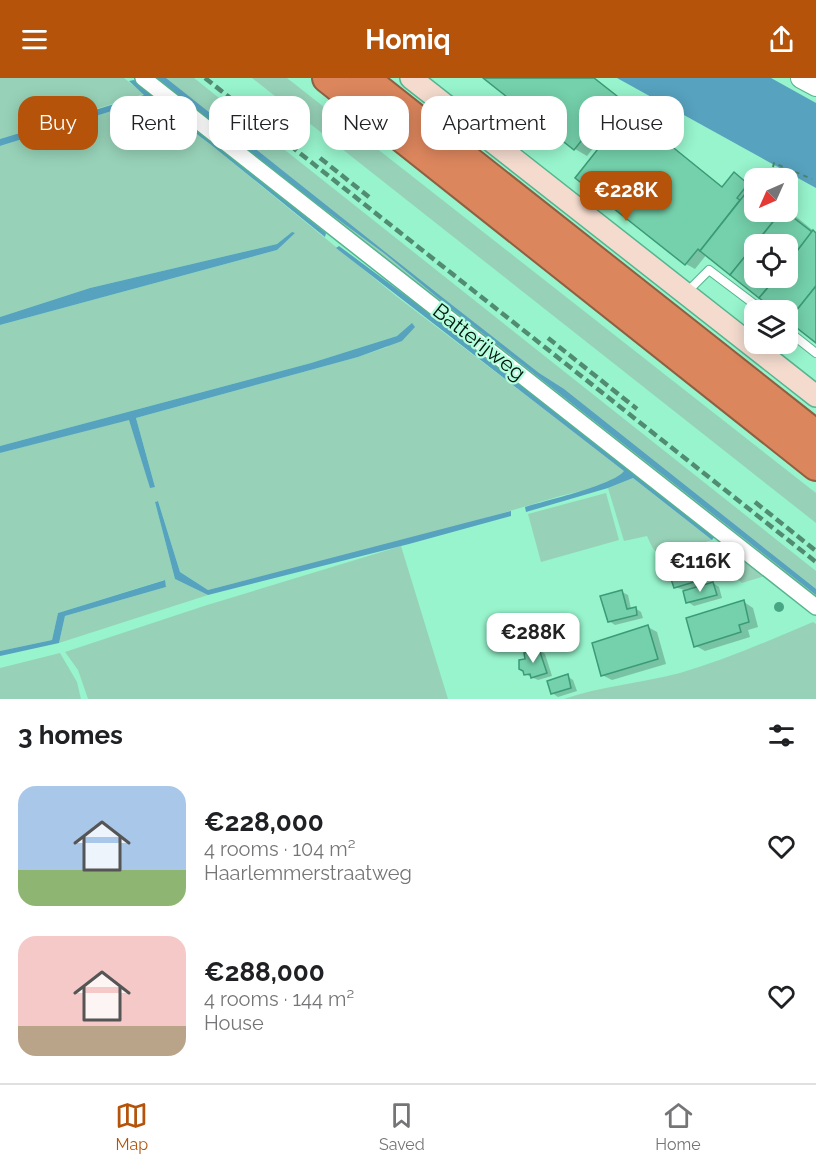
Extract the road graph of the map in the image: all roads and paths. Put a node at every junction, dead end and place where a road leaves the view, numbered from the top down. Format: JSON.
{"nodes":[{"id":1,"x":142,"y":78,"type":"edge"},
{"id":2,"x":327,"y":78,"type":"edge"},
{"id":3,"x":364,"y":78,"type":"edge"},
{"id":4,"x":411,"y":78,"type":"edge"},
{"id":5,"x":801,"y":78,"type":"edge"},
{"id":6,"x":816,"y":86,"type":"edge"},
{"id":7,"x":773,"y":167,"type":"dead end"},
{"id":8,"x":812,"y":179,"type":"dead end"},
{"id":9,"x":686,"y":294,"type":"junction"},
{"id":10,"x":749,"y":300,"type":"edge"},
{"id":11,"x":798,"y":339,"type":"edge"},
{"id":12,"x":816,"y":353,"type":"edge"},
{"id":13,"x":816,"y":396,"type":"edge"},
{"id":14,"x":816,"y":435,"type":"edge"},
{"id":15,"x":816,"y":466,"type":"edge"},
{"id":16,"x":816,"y":607,"type":"edge"}],
"edges":[{"from":1,"to":16,"type":"street","name":"Batterijweg"},
{"from":2,"to":15,"type":"highway"},
{"from":3,"to":14,"type":"highway"},
{"from":4,"to":9,"type":"main road"},
{"from":5,"to":6,"type":"street"},
{"from":7,"to":8,"type":"path"},
{"from":9,"to":10,"type":"lane"},
{"from":9,"to":13,"type":"main road"},
{"from":11,"to":12,"type":"lane"}]}
